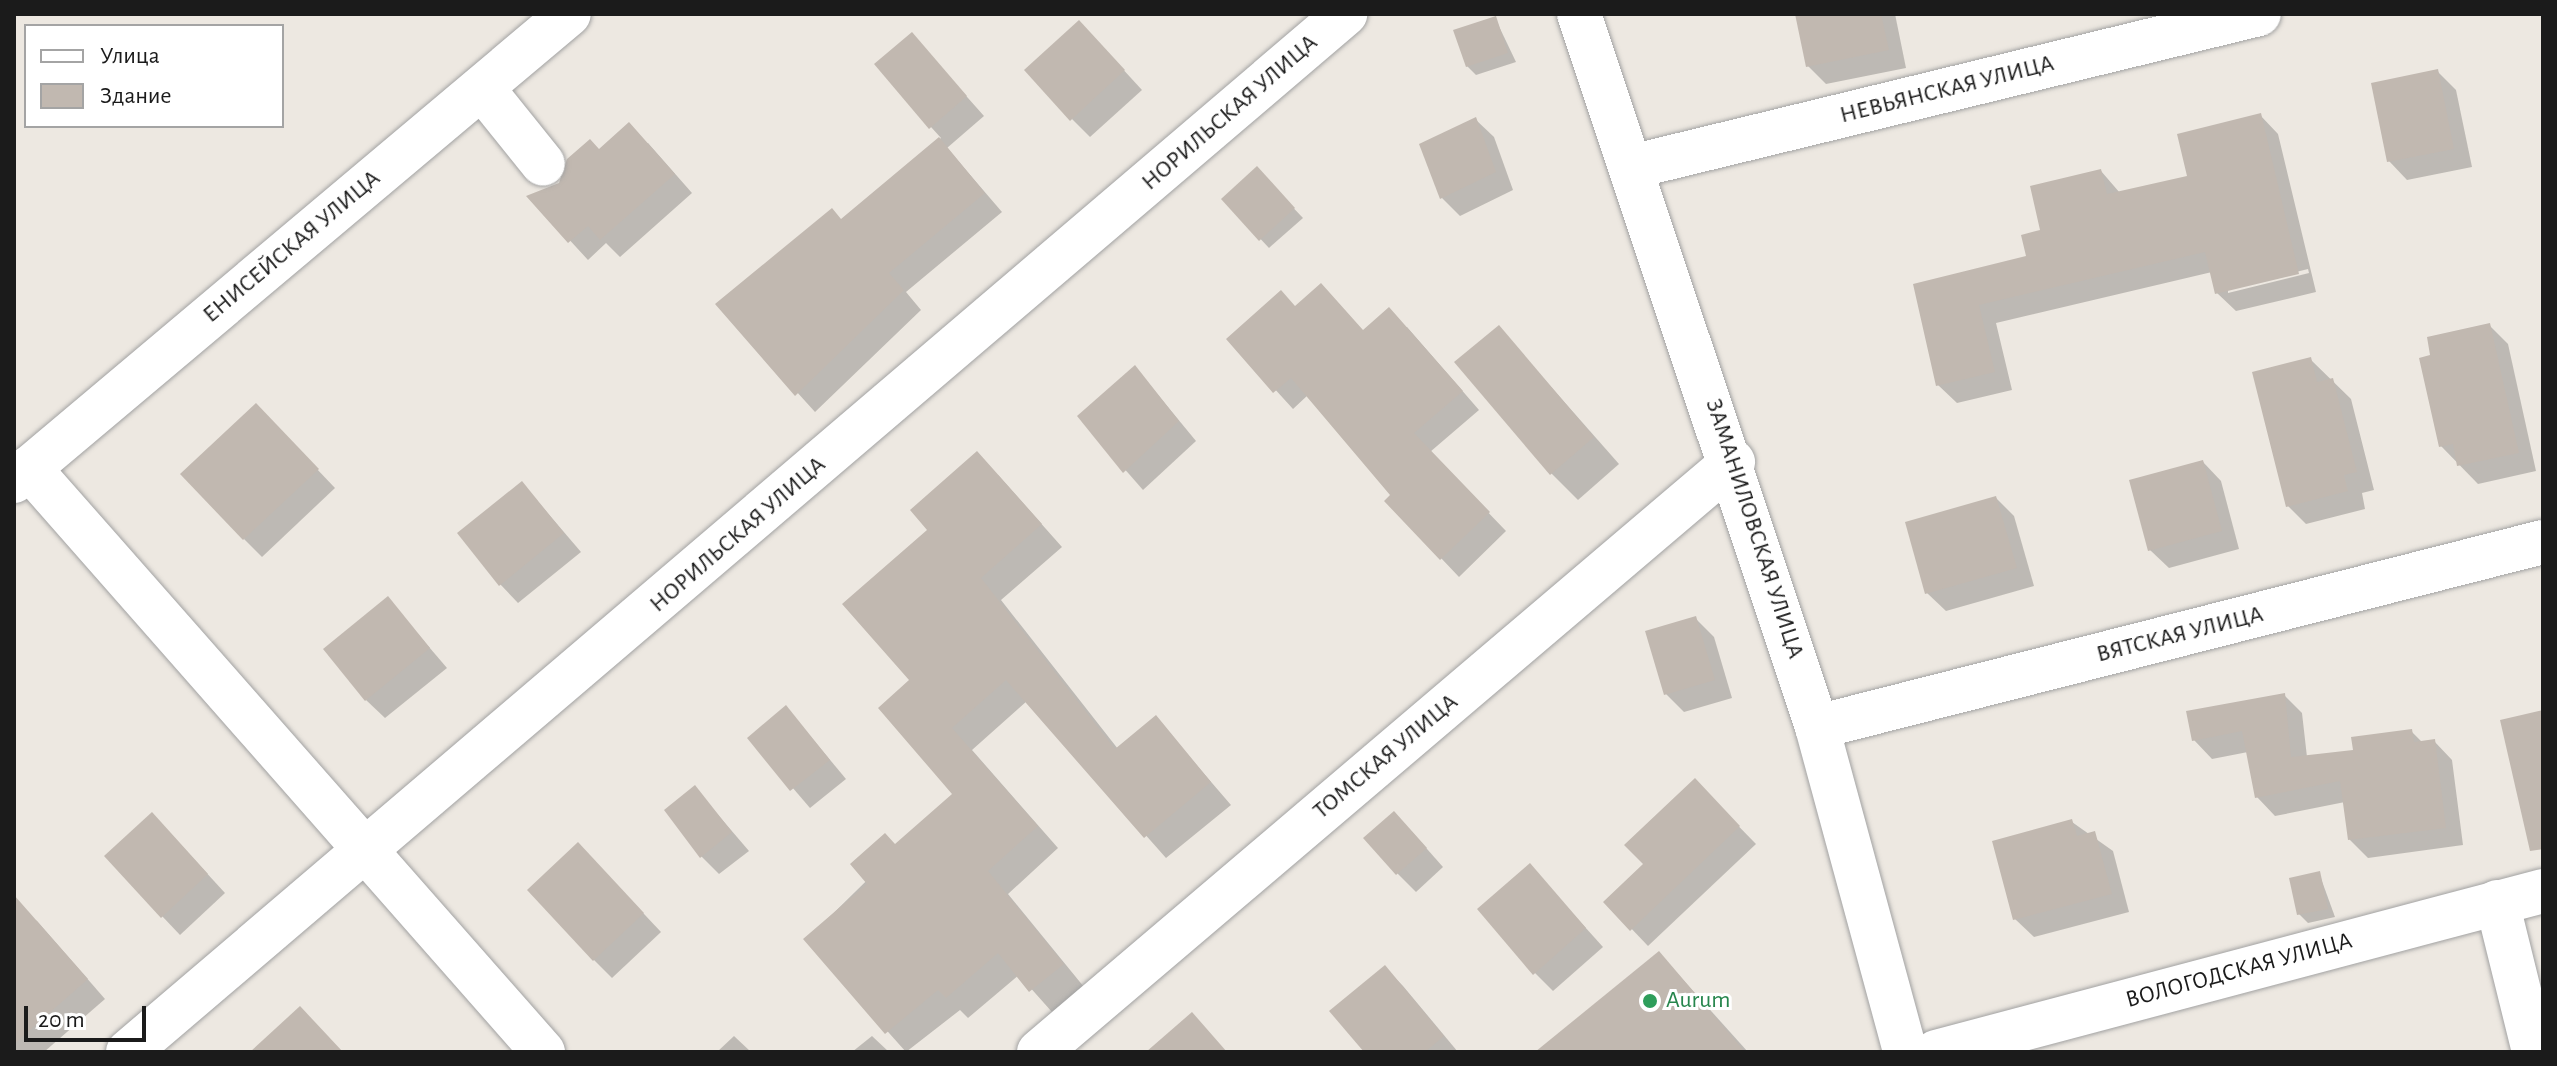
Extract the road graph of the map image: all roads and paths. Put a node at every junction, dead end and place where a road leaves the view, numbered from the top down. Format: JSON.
{"nodes":[{"id":1,"x":569,"y":14,"type":"edge"},
{"id":2,"x":1345,"y":14,"type":"edge"},
{"id":3,"x":1579,"y":14,"type":"edge"},
{"id":4,"x":2259,"y":14,"type":"edge"},
{"id":5,"x":482,"y":88,"type":"junction"},
{"id":6,"x":543,"y":164,"type":"dead end"},
{"id":7,"x":1635,"y":166,"type":"junction"},
{"id":8,"x":1733,"y":462,"type":"junction"},
{"id":9,"x":22,"y":474,"type":"edge"},
{"id":10,"x":2543,"y":542,"type":"edge"},
{"id":11,"x":1817,"y":727,"type":"junction"},
{"id":12,"x":368,"y":850,"type":"junction"},
{"id":13,"x":2543,"y":891,"type":"edge"},
{"id":14,"x":2497,"y":902,"type":"junction"},
{"id":15,"x":128,"y":1052,"type":"edge"},
{"id":16,"x":543,"y":1052,"type":"edge"},
{"id":17,"x":1039,"y":1052,"type":"edge"},
{"id":18,"x":1905,"y":1052,"type":"edge"},
{"id":19,"x":1936,"y":1052,"type":"edge"},
{"id":20,"x":2534,"y":1052,"type":"edge"}],
"edges":[{"from":1,"to":5,"type":"street","name":"ЕНИСЕЙСКАЯ УЛИЦА"},
{"from":2,"to":12,"type":"street","name":"НОРИЛЬСКАЯ УЛИЦА"},
{"from":3,"to":7,"type":"street","name":"ЗАМАНИЛОВСКАЯ УЛИЦА"},
{"from":4,"to":7,"type":"street","name":"НЕВЬЯНСКАЯ УЛИЦА"},
{"from":5,"to":6,"type":"street"},
{"from":5,"to":9,"type":"street","name":"ЕНИСЕЙСКАЯ УЛИЦА"},
{"from":7,"to":8,"type":"street","name":"ЗАМАНИЛОВСКАЯ УЛИЦА"},
{"from":8,"to":11,"type":"street","name":"ЗАМАНИЛОВСКАЯ УЛИЦА"},
{"from":8,"to":17,"type":"street","name":"ТОМСКАЯ УЛИЦА"},
{"from":9,"to":12,"type":"street"},
{"from":10,"to":11,"type":"street","name":"ВЯТСКАЯ УЛИЦА"},
{"from":11,"to":18,"type":"street","name":"ЗАМАНИЛОВСКАЯ УЛИЦА"},
{"from":12,"to":15,"type":"street","name":"НОРИЛЬСКАЯ УЛИЦА"},
{"from":12,"to":16,"type":"street"},
{"from":13,"to":14,"type":"street","name":"ВОЛОГОДСКАЯ УЛИЦА"},
{"from":14,"to":19,"type":"street","name":"ВОЛОГОДСКАЯ УЛИЦА"},
{"from":14,"to":20,"type":"street"}]}
